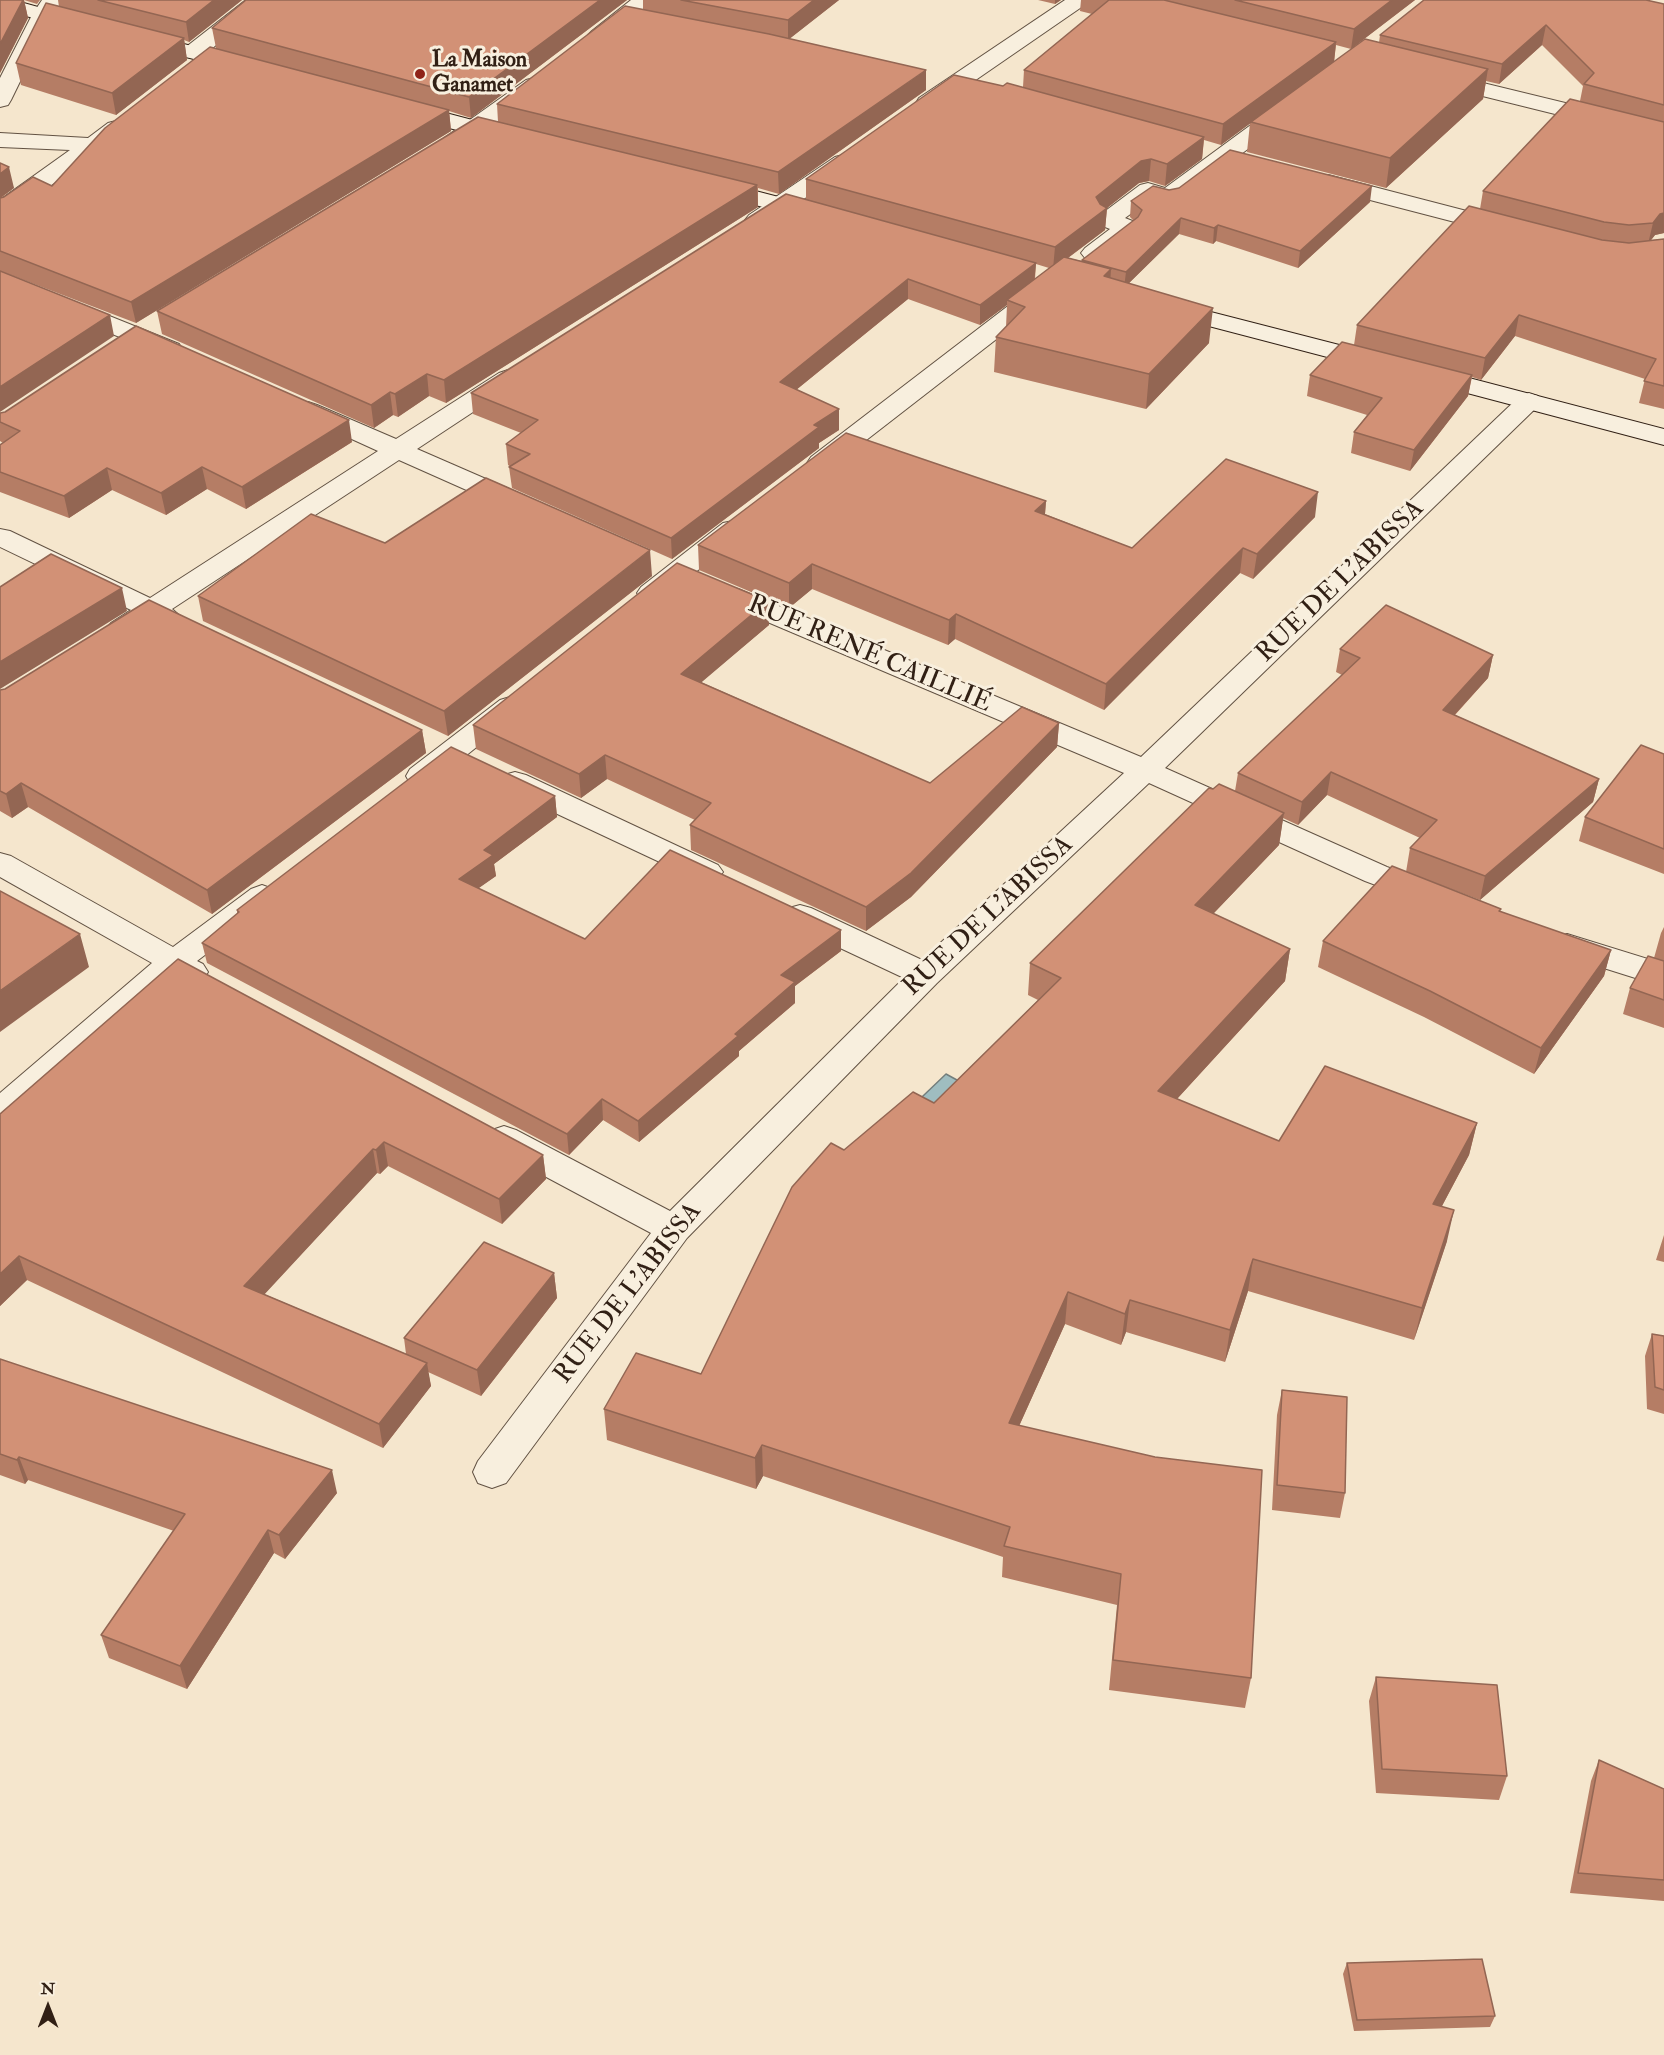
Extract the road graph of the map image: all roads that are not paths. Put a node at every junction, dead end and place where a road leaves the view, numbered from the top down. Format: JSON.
{"nodes":[{"id":1,"x":259,"y":0,"type":"edge"},
{"id":2,"x":1079,"y":0,"type":"edge"},
{"id":3,"x":0,"y":3,"type":"edge"},
{"id":4,"x":48,"y":7,"type":"edge"},
{"id":5,"x":645,"y":11,"type":"edge"},
{"id":6,"x":586,"y":45,"type":"edge"},
{"id":7,"x":197,"y":60,"type":"junction"},
{"id":8,"x":264,"y":72,"type":"edge"},
{"id":9,"x":549,"y":73,"type":"edge"},
{"id":10,"x":1425,"y":75,"type":"edge"},
{"id":11,"x":934,"y":77,"type":"dead end"},
{"id":12,"x":957,"y":81,"type":"junction"},
{"id":13,"x":981,"y":88,"type":"edge"},
{"id":14,"x":0,"y":100,"type":"edge"},
{"id":15,"x":1300,"y":100,"type":"edge"},
{"id":16,"x":387,"y":104,"type":"edge"},
{"id":17,"x":133,"y":115,"type":"edge"},
{"id":18,"x":909,"y":116,"type":"edge"},
{"id":19,"x":476,"y":128,"type":"junction"},
{"id":20,"x":1664,"y":134,"type":"edge"},
{"id":21,"x":0,"y":140,"type":"edge"},
{"id":22,"x":522,"y":140,"type":"edge"},
{"id":23,"x":95,"y":144,"type":"junction"},
{"id":24,"x":1200,"y":149,"type":"edge"},
{"id":25,"x":861,"y":150,"type":"edge"},
{"id":26,"x":436,"y":153,"type":"edge"},
{"id":27,"x":1223,"y":155,"type":"junction"},
{"id":28,"x":1246,"y":161,"type":"edge"},
{"id":29,"x":1303,"y":176,"type":"edge"},
{"id":30,"x":692,"y":182,"type":"edge"},
{"id":31,"x":783,"y":204,"type":"junction"},
{"id":32,"x":0,"y":211,"type":"edge"},
{"id":33,"x":840,"y":220,"type":"edge"},
{"id":34,"x":1519,"y":232,"type":"edge"},
{"id":35,"x":733,"y":236,"type":"edge"},
{"id":36,"x":0,"y":279,"type":"edge"},
{"id":37,"x":1149,"y":303,"type":"edge"},
{"id":38,"x":192,"y":359,"type":"edge"},
{"id":39,"x":525,"y":367,"type":"edge"},
{"id":40,"x":289,"y":401,"type":"edge"},
{"id":41,"x":1528,"y":401,"type":"junction"},
{"id":42,"x":1664,"y":437,"type":"edge"},
{"id":43,"x":396,"y":449,"type":"junction"},
{"id":44,"x":797,"y":480,"type":"edge"},
{"id":45,"x":536,"y":511,"type":"edge"},
{"id":46,"x":750,"y":516,"type":"edge"},
{"id":47,"x":0,"y":537,"type":"edge"},
{"id":48,"x":684,"y":577,"type":"junction"},
{"id":49,"x":153,"y":610,"type":"junction"},
{"id":50,"x":629,"y":611,"type":"edge"},
{"id":51,"x":195,"y":630,"type":"edge"},
{"id":52,"x":105,"y":639,"type":"edge"},
{"id":53,"x":526,"y":693,"type":"edge"},
{"id":54,"x":419,"y":737,"type":"dead end"},
{"id":55,"x":451,"y":752,"type":"junction"},
{"id":56,"x":1145,"y":770,"type":"junction"},
{"id":57,"x":403,"y":789,"type":"edge"},
{"id":58,"x":0,"y":863,"type":"edge"},
{"id":59,"x":279,"y":883,"type":"edge"},
{"id":60,"x":732,"y":884,"type":"edge"},
{"id":61,"x":1450,"y":902,"type":"edge"},
{"id":62,"x":775,"y":904,"type":"edge"},
{"id":63,"x":1545,"y":939,"type":"edge"},
{"id":64,"x":174,"y":962,"type":"junction"},
{"id":65,"x":926,"y":975,"type":"junction"},
{"id":66,"x":1664,"y":976,"type":"edge"},
{"id":67,"x":216,"y":985,"type":"edge"},
{"id":68,"x":0,"y":1112,"type":"edge"},
{"id":69,"x":476,"y":1124,"type":"edge"},
{"id":70,"x":674,"y":1230,"type":"junction"},
{"id":71,"x":492,"y":1472,"type":"dead end"}],
"edges":[{"from":1,"to":7,"type":"street"},
{"from":2,"to":12,"type":"street"},
{"from":3,"to":4,"type":"street"},
{"from":4,"to":7,"type":"street"},
{"from":4,"to":14,"type":"street"},
{"from":5,"to":6,"type":"street"},
{"from":7,"to":8,"type":"street"},
{"from":9,"to":19,"type":"street"},
{"from":10,"to":20,"type":"street"},
{"from":11,"to":12,"type":"street"},
{"from":12,"to":13,"type":"street"},
{"from":12,"to":18,"type":"street"},
{"from":15,"to":27,"type":"street"},
{"from":16,"to":19,"type":"street"},
{"from":17,"to":23,"type":"street"},
{"from":19,"to":22,"type":"street"},
{"from":19,"to":26,"type":"street"},
{"from":21,"to":23,"type":"street"},
{"from":23,"to":32,"type":"street"},
{"from":24,"to":27,"type":"street"},
{"from":25,"to":31,"type":"street"},
{"from":27,"to":28,"type":"street"},
{"from":27,"to":44,"type":"street"},
{"from":29,"to":34,"type":"street"},
{"from":30,"to":31,"type":"street"},
{"from":31,"to":33,"type":"street"},
{"from":31,"to":35,"type":"street"},
{"from":36,"to":38,"type":"street"},
{"from":37,"to":41,"type":"street"},
{"from":39,"to":43,"type":"street"},
{"from":40,"to":43,"type":"street"},
{"from":41,"to":42,"type":"street"},
{"from":41,"to":56,"type":"street","name":"RUE DE L'ABISSA"},
{"from":43,"to":45,"type":"street"},
{"from":43,"to":49,"type":"street"},
{"from":46,"to":48,"type":"street"},
{"from":47,"to":49,"type":"street"},
{"from":48,"to":50,"type":"street"},
{"from":48,"to":56,"type":"street","name":"RUE RENÉ CAILLIÉ"},
{"from":49,"to":51,"type":"street"},
{"from":49,"to":52,"type":"street"},
{"from":53,"to":55,"type":"street"},
{"from":54,"to":55,"type":"street"},
{"from":55,"to":57,"type":"street"},
{"from":55,"to":60,"type":"street"},
{"from":56,"to":61,"type":"street","name":"RUE RENÉ CAILLIÉ"},
{"from":56,"to":65,"type":"street","name":"RUE DE L'ABISSA"},
{"from":58,"to":64,"type":"street"},
{"from":59,"to":64,"type":"street"},
{"from":62,"to":65,"type":"street"},
{"from":63,"to":66,"type":"street"},
{"from":64,"to":67,"type":"street"},
{"from":64,"to":68,"type":"street"},
{"from":65,"to":70,"type":"street","name":"RUE DE L'ABISSA"},
{"from":69,"to":70,"type":"street"},
{"from":70,"to":71,"type":"street","name":"RUE DE L'ABISSA"}]}
